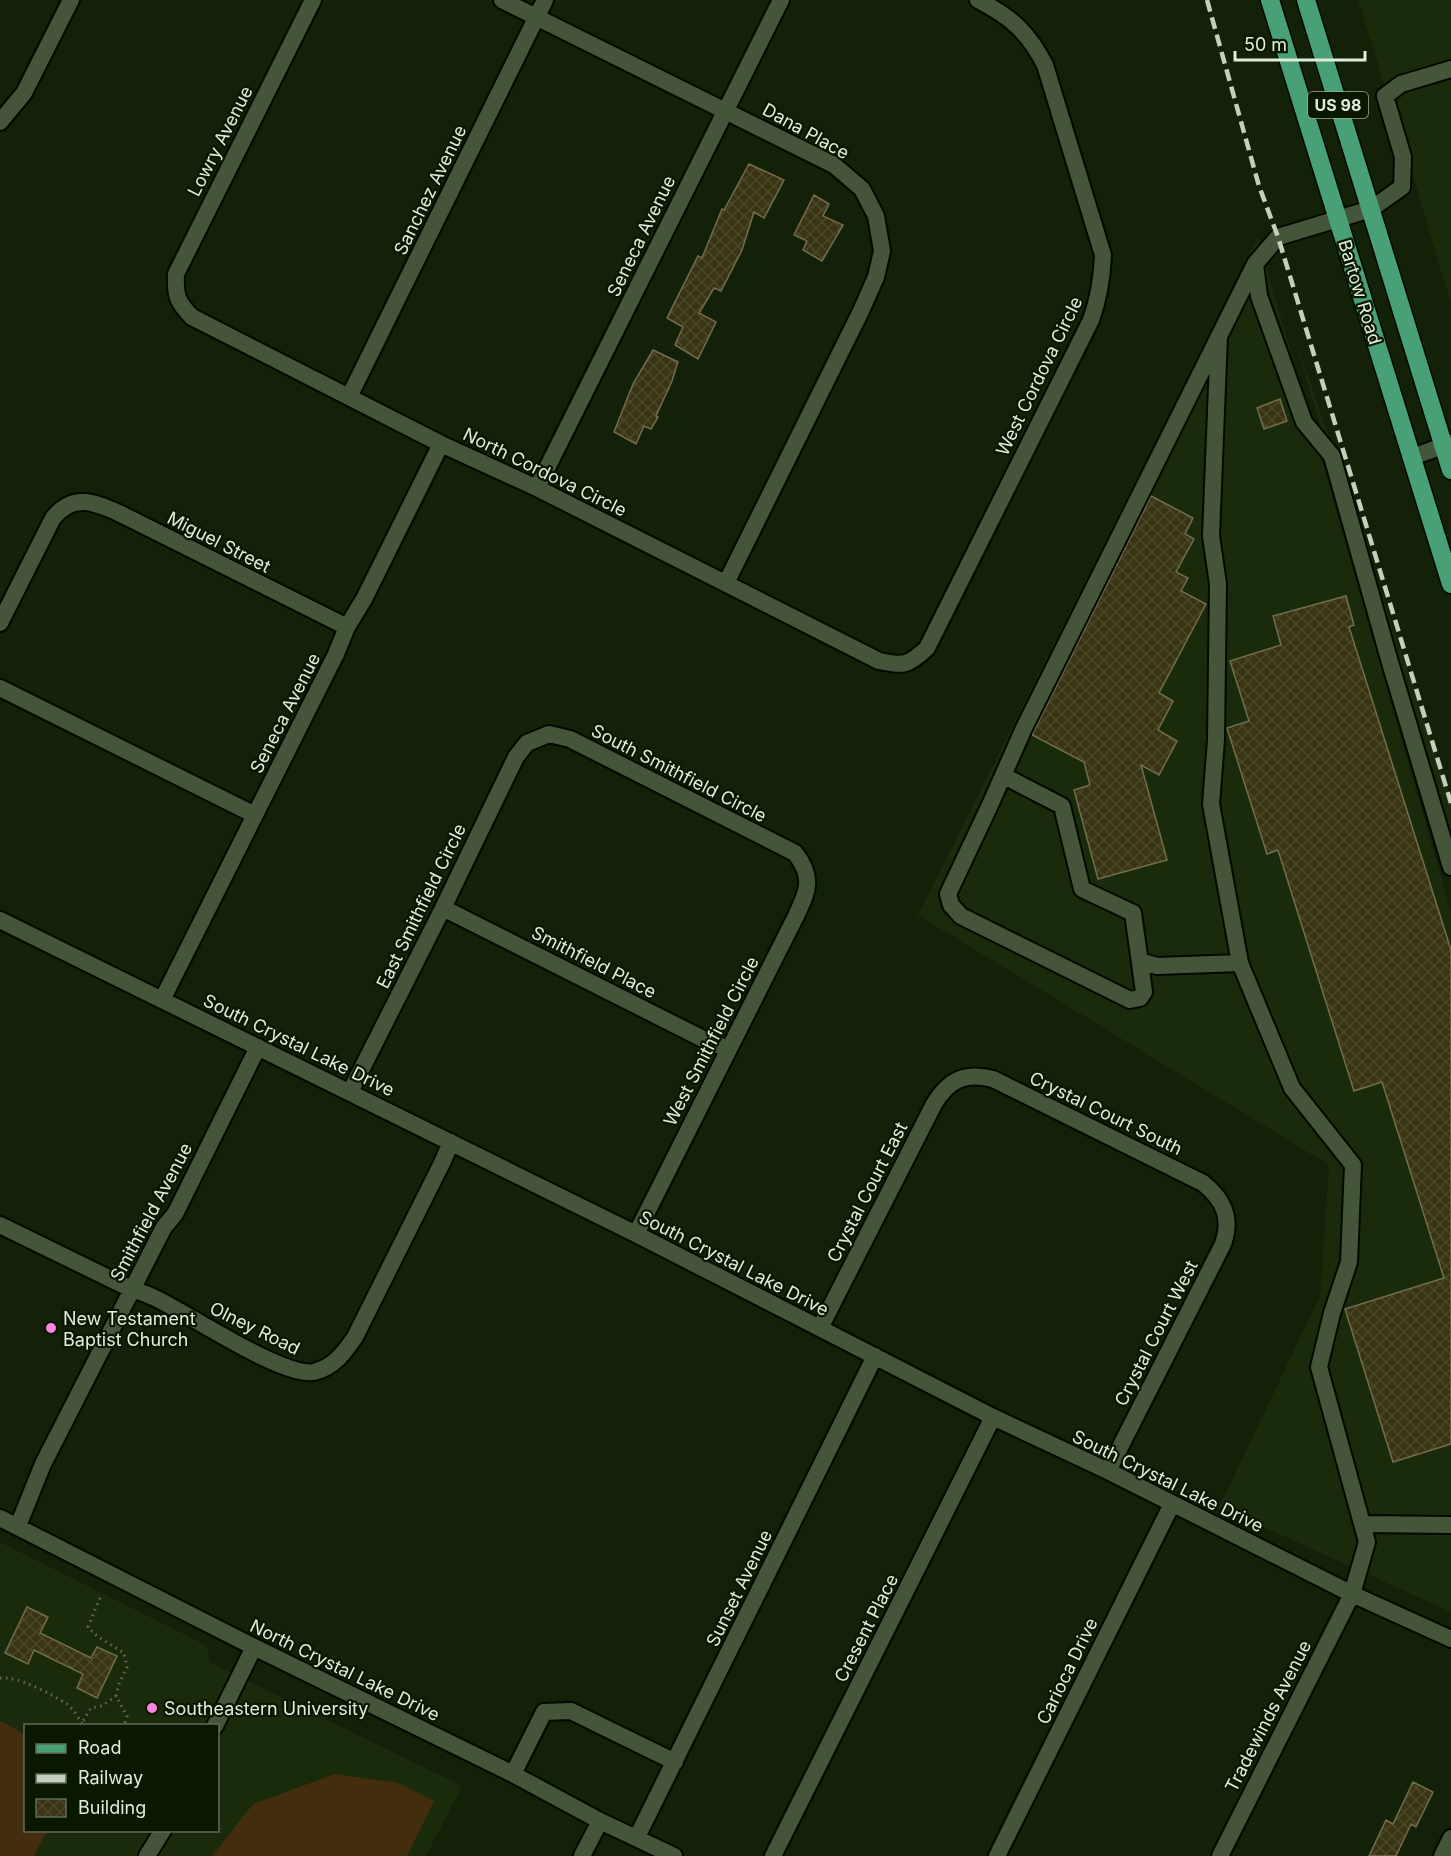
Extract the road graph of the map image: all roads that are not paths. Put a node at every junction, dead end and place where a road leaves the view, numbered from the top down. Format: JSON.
{"nodes":[{"id":1,"x":71,"y":0,"type":"edge"},
{"id":2,"x":313,"y":0,"type":"edge"},
{"id":3,"x":502,"y":0,"type":"edge"},
{"id":4,"x":546,"y":0,"type":"edge"},
{"id":5,"x":781,"y":0,"type":"edge"},
{"id":6,"x":978,"y":0,"type":"edge"},
{"id":7,"x":1270,"y":0,"type":"edge"},
{"id":8,"x":1306,"y":0,"type":"edge"},
{"id":9,"x":537,"y":16,"type":"junction"},
{"id":10,"x":1451,"y":69,"type":"edge"},
{"id":11,"x":724,"y":110,"type":"junction"},
{"id":12,"x":0,"y":122,"type":"edge"},
{"id":13,"x":1371,"y":209,"type":"junction"},
{"id":14,"x":1337,"y":218,"type":"junction"},
{"id":15,"x":1255,"y":264,"type":"junction"},
{"id":16,"x":180,"y":302,"type":"joint"},
{"id":17,"x":1219,"y":336,"type":"junction"},
{"id":18,"x":349,"y":397,"type":"junction"},
{"id":19,"x":441,"y":444,"type":"junction"},
{"id":20,"x":1447,"y":445,"type":"edge"},
{"id":21,"x":1412,"y":458,"type":"junction"},
{"id":22,"x":1451,"y":470,"type":"edge"},
{"id":23,"x":537,"y":488,"type":"junction"},
{"id":24,"x":726,"y":583,"type":"junction"},
{"id":25,"x":1451,"y":584,"type":"edge"},
{"id":26,"x":0,"y":623,"type":"edge"},
{"id":27,"x":347,"y":627,"type":"junction"},
{"id":28,"x":900,"y":665,"type":"joint"},
{"id":29,"x":0,"y":688,"type":"edge"},
{"id":30,"x":532,"y":740,"type":"joint"},
{"id":31,"x":1004,"y":776,"type":"junction"},
{"id":32,"x":255,"y":816,"type":"junction"},
{"id":33,"x":803,"y":863,"type":"joint"},
{"id":34,"x":1451,"y":867,"type":"edge"},
{"id":35,"x":443,"y":908,"type":"junction"},
{"id":36,"x":0,"y":920,"type":"edge"},
{"id":37,"x":1140,"y":961,"type":"junction"},
{"id":38,"x":1240,"y":963,"type":"junction"},
{"id":39,"x":162,"y":1000,"type":"junction"},
{"id":40,"x":258,"y":1047,"type":"junction"},
{"id":41,"x":728,"y":1049,"type":"junction"},
{"id":42,"x":957,"y":1080,"type":"joint"},
{"id":43,"x":350,"y":1092,"type":"junction"},
{"id":44,"x":451,"y":1142,"type":"junction"},
{"id":45,"x":1224,"y":1210,"type":"joint"},
{"id":46,"x":0,"y":1225,"type":"edge"},
{"id":47,"x":636,"y":1234,"type":"junction"},
{"id":48,"x":131,"y":1289,"type":"junction"},
{"id":49,"x":820,"y":1328,"type":"junction"},
{"id":50,"x":875,"y":1356,"type":"junction"},
{"id":51,"x":993,"y":1417,"type":"junction"},
{"id":52,"x":1108,"y":1471,"type":"junction"},
{"id":53,"x":1172,"y":1504,"type":"junction"},
{"id":54,"x":0,"y":1518,"type":"edge"},
{"id":55,"x":1362,"y":1524,"type":"junction"},
{"id":56,"x":1451,"y":1525,"type":"edge"},
{"id":57,"x":18,"y":1526,"type":"junction"},
{"id":58,"x":1352,"y":1594,"type":"junction"},
{"id":59,"x":1451,"y":1639,"type":"edge"},
{"id":60,"x":254,"y":1647,"type":"junction"},
{"id":61,"x":215,"y":1724,"type":"edge"},
{"id":62,"x":675,"y":1762,"type":"junction"},
{"id":63,"x":513,"y":1774,"type":"junction"},
{"id":64,"x":600,"y":1821,"type":"junction"},
{"id":65,"x":637,"y":1837,"type":"junction"},
{"id":66,"x":1451,"y":1838,"type":"edge"},
{"id":67,"x":582,"y":1856,"type":"edge"},
{"id":68,"x":674,"y":1856,"type":"edge"},
{"id":69,"x":774,"y":1856,"type":"edge"},
{"id":70,"x":997,"y":1856,"type":"edge"},
{"id":71,"x":1220,"y":1856,"type":"edge"},
{"id":72,"x":1442,"y":1856,"type":"edge"}],
"edges":[{"from":1,"to":12,"type":"street"},
{"from":2,"to":16,"type":"street","name":"Lowry Avenue"},
{"from":3,"to":9,"type":"street","name":"Dana Place"},
{"from":4,"to":9,"type":"street","name":"Sanchez Avenue"},
{"from":5,"to":11,"type":"street","name":"Seneca Avenue"},
{"from":6,"to":28,"type":"street","name":"West Cordova Circle"},
{"from":7,"to":14,"type":"main road","name":"Bartow Road","number":"US 98"},
{"from":8,"to":13,"type":"main road","name":"Bartow Road","number":"US 98"},
{"from":9,"to":11,"type":"street","name":"Dana Place"},
{"from":9,"to":18,"type":"street","name":"Sanchez Avenue"},
{"from":10,"to":13,"type":"street"},
{"from":11,"to":23,"type":"street","name":"Seneca Avenue"},
{"from":11,"to":24,"type":"street","name":"Dana Place"},
{"from":13,"to":14,"type":"street"},
{"from":13,"to":20,"type":"main road","name":"Bartow Road","number":"US 98"},
{"from":14,"to":15,"type":"street"},
{"from":14,"to":21,"type":"main road","name":"Bartow Road","number":"US 98"},
{"from":15,"to":17,"type":"street"},
{"from":15,"to":34,"type":"street"},
{"from":16,"to":18,"type":"street","name":"North Cordova Circle"},
{"from":17,"to":31,"type":"street"},
{"from":17,"to":38,"type":"street","name":"Tradewinds Avenue"},
{"from":18,"to":19,"type":"street","name":"North Cordova Circle"},
{"from":19,"to":23,"type":"street","name":"North Cordova Circle"},
{"from":19,"to":27,"type":"street","name":"Seneca Avenue"},
{"from":20,"to":21,"type":"street"},
{"from":20,"to":22,"type":"main road","name":"Bartow Road","number":"US 98"},
{"from":21,"to":25,"type":"main road","name":"Bartow Road","number":"US 98"},
{"from":23,"to":24,"type":"street","name":"North Cordova Circle"},
{"from":24,"to":28,"type":"street","name":"North Cordova Circle"},
{"from":26,"to":27,"type":"street","name":"Miguel Street"},
{"from":27,"to":32,"type":"street","name":"Seneca Avenue"},
{"from":29,"to":32,"type":"street"},
{"from":30,"to":33,"type":"street","name":"South Smithfield Circle"},
{"from":30,"to":35,"type":"street","name":"East Smithfield Circle"},
{"from":31,"to":37,"type":"street"},
{"from":31,"to":37,"type":"street"},
{"from":32,"to":39,"type":"street","name":"Seneca Avenue"},
{"from":33,"to":41,"type":"street","name":"West Smithfield Circle"},
{"from":35,"to":41,"type":"street","name":"Smithfield Place"},
{"from":35,"to":43,"type":"street","name":"East Smithfield Circle"},
{"from":36,"to":39,"type":"street","name":"South Crystal Lake Drive"},
{"from":37,"to":38,"type":"street"},
{"from":38,"to":55,"type":"street","name":"Tradewinds Avenue"},
{"from":39,"to":40,"type":"street","name":"South Crystal Lake Drive"},
{"from":40,"to":43,"type":"street","name":"South Crystal Lake Drive"},
{"from":40,"to":48,"type":"street","name":"Smithfield Avenue"},
{"from":41,"to":47,"type":"street","name":"West Smithfield Circle"},
{"from":42,"to":45,"type":"street","name":"Crystal Court South"},
{"from":42,"to":49,"type":"street","name":"Crystal Court East"},
{"from":43,"to":44,"type":"street","name":"South Crystal Lake Drive"},
{"from":44,"to":47,"type":"street","name":"South Crystal Lake Drive"},
{"from":44,"to":48,"type":"street","name":"Olney Road"},
{"from":45,"to":52,"type":"street","name":"Crystal Court West"},
{"from":46,"to":48,"type":"street","name":"Olney Road"},
{"from":47,"to":49,"type":"street","name":"South Crystal Lake Drive"},
{"from":48,"to":57,"type":"street","name":"Smithfield Avenue"},
{"from":49,"to":50,"type":"street","name":"South Crystal Lake Drive"},
{"from":50,"to":51,"type":"street","name":"South Crystal Lake Drive"},
{"from":50,"to":62,"type":"street","name":"Sunset Avenue"},
{"from":51,"to":52,"type":"street","name":"South Crystal Lake Drive"},
{"from":51,"to":69,"type":"street","name":"Cresent Place"},
{"from":52,"to":53,"type":"street","name":"South Crystal Lake Drive"},
{"from":53,"to":58,"type":"street","name":"South Crystal Lake Drive"},
{"from":53,"to":70,"type":"street","name":"Carioca Drive"},
{"from":54,"to":57,"type":"street","name":"North Crystal Lake Drive"},
{"from":55,"to":56,"type":"street"},
{"from":55,"to":58,"type":"street","name":"Tradewinds Avenue"},
{"from":57,"to":60,"type":"street","name":"North Crystal Lake Drive"},
{"from":58,"to":59,"type":"street","name":"South Crystal Lake Drive"},
{"from":58,"to":71,"type":"street","name":"Tradewinds Avenue"},
{"from":60,"to":61,"type":"street"},
{"from":60,"to":63,"type":"street","name":"North Crystal Lake Drive"},
{"from":62,"to":63,"type":"street"},
{"from":62,"to":65,"type":"street","name":"Sunset Avenue"},
{"from":63,"to":64,"type":"street","name":"North Crystal Lake Drive"},
{"from":64,"to":65,"type":"street","name":"North Crystal Lake Drive"},
{"from":64,"to":67,"type":"street"},
{"from":65,"to":68,"type":"street","name":"North Crystal Lake Drive"},
{"from":66,"to":72,"type":"street"}]}
